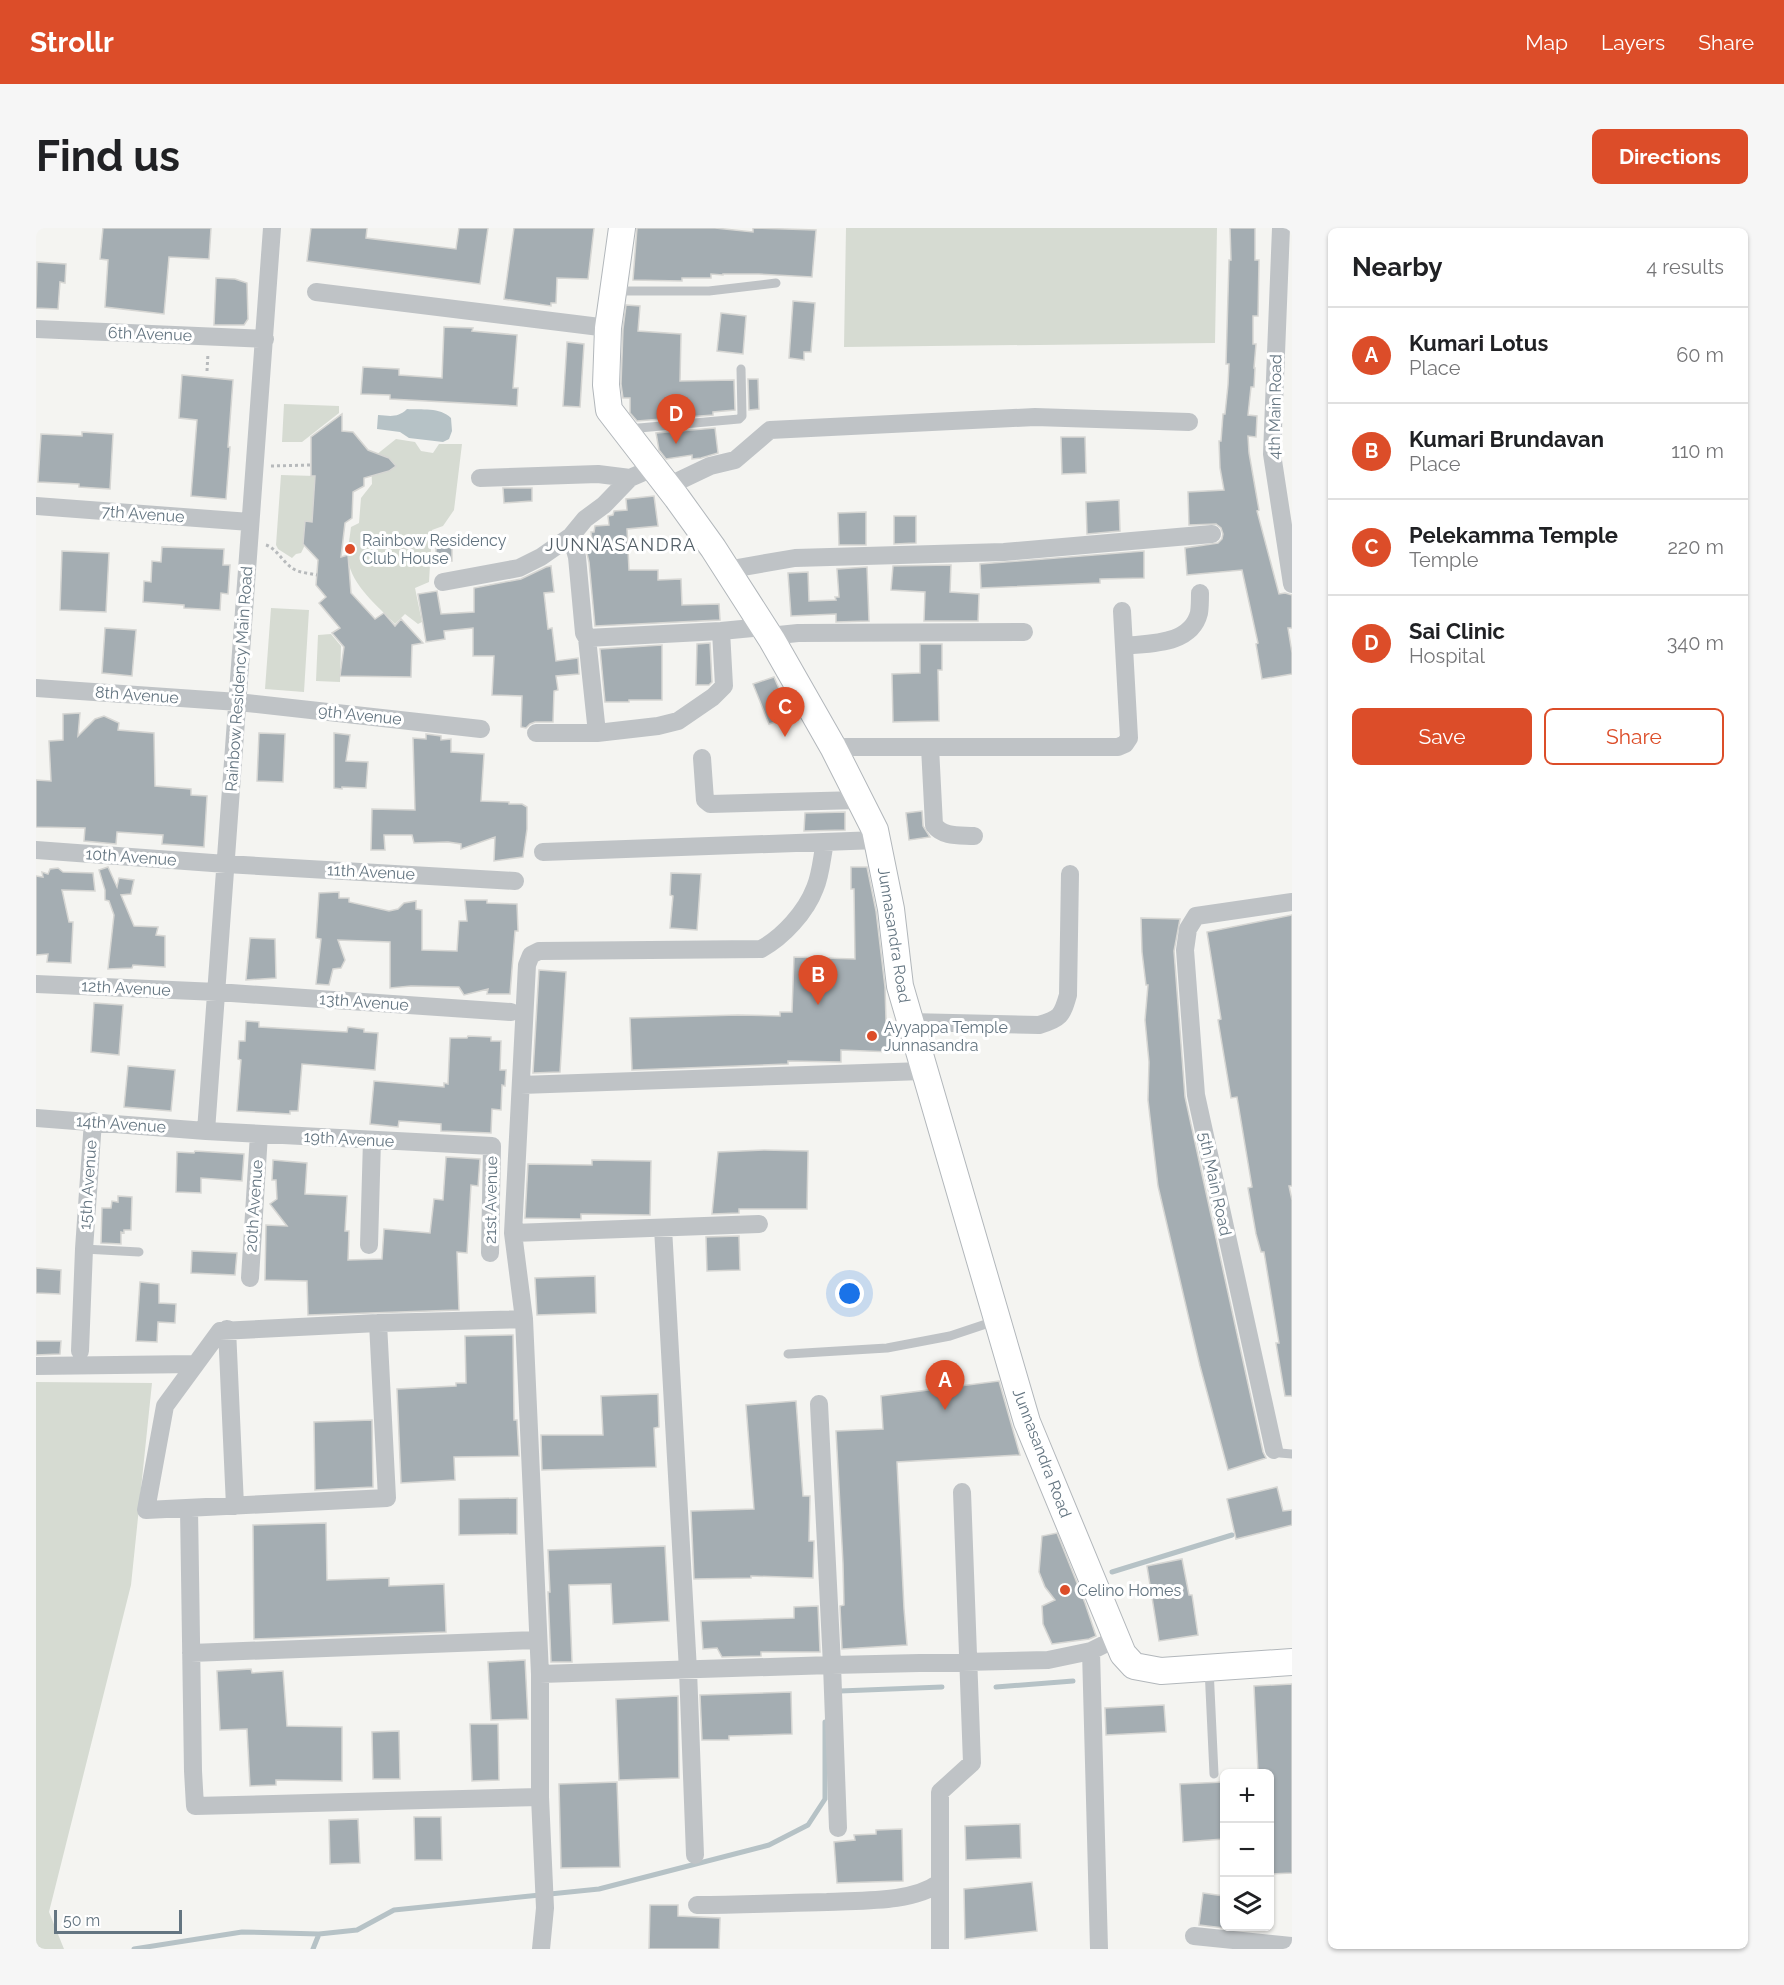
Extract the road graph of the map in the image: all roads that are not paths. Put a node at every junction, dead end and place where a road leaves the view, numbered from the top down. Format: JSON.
{"nodes":[{"id":1,"x":272,"y":228,"type":"edge"},
{"id":2,"x":622,"y":228,"type":"edge"},
{"id":3,"x":1281,"y":228,"type":"edge"},
{"id":4,"x":776,"y":283,"type":"dead end"},
{"id":5,"x":613,"y":291,"type":"junction"},
{"id":6,"x":316,"y":292,"type":"dead end"},
{"id":7,"x":608,"y":328,"type":"junction"},
{"id":8,"x":36,"y":329,"type":"edge"},
{"id":9,"x":265,"y":339,"type":"junction"},
{"id":10,"x":741,"y":369,"type":"dead end"},
{"id":11,"x":1189,"y":422,"type":"dead end"},
{"id":12,"x":623,"y":429,"type":"junction"},
{"id":13,"x":650,"y":477,"type":"junction"},
{"id":14,"x":480,"y":478,"type":"dead end"},
{"id":15,"x":36,"y":506,"type":"edge"},
{"id":16,"x":250,"y":522,"type":"junction"},
{"id":17,"x":1212,"y":534,"type":"dead end"},
{"id":18,"x":571,"y":536,"type":"junction"},
{"id":19,"x":726,"y":570,"type":"junction"},
{"id":20,"x":443,"y":582,"type":"dead end"},
{"id":21,"x":1292,"y":584,"type":"edge"},
{"id":22,"x":1200,"y":593,"type":"dead end"},
{"id":23,"x":1122,"y":612,"type":"dead end"},
{"id":24,"x":766,"y":631,"type":"junction"},
{"id":25,"x":721,"y":632,"type":"junction"},
{"id":26,"x":1024,"y":632,"type":"dead end"},
{"id":27,"x":587,"y":638,"type":"junction"},
{"id":28,"x":1124,"y":646,"type":"junction"},
{"id":29,"x":36,"y":688,"type":"edge"},
{"id":30,"x":238,"y":702,"type":"junction"},
{"id":31,"x":481,"y":729,"type":"dead end"},
{"id":32,"x":536,"y":733,"type":"dead end"},
{"id":33,"x":597,"y":733,"type":"junction"},
{"id":34,"x":833,"y":747,"type":"junction"},
{"id":35,"x":930,"y":747,"type":"junction"},
{"id":36,"x":702,"y":758,"type":"dead end"},
{"id":37,"x":860,"y":801,"type":"junction"},
{"id":38,"x":974,"y":836,"type":"dead end"},
{"id":39,"x":878,"y":840,"type":"junction"},
{"id":40,"x":825,"y":842,"type":"junction"},
{"id":41,"x":36,"y":850,"type":"edge"},
{"id":42,"x":543,"y":852,"type":"dead end"},
{"id":43,"x":226,"y":864,"type":"junction"},
{"id":44,"x":1070,"y":874,"type":"dead end"},
{"id":45,"x":515,"y":881,"type":"dead end"},
{"id":46,"x":1292,"y":902,"type":"edge"},
{"id":47,"x":36,"y":984,"type":"edge"},
{"id":48,"x":217,"y":992,"type":"junction"},
{"id":49,"x":511,"y":1012,"type":"dead end"},
{"id":50,"x":909,"y":1022,"type":"junction"},
{"id":51,"x":923,"y":1071,"type":"junction"},
{"id":52,"x":521,"y":1085,"type":"junction"},
{"id":53,"x":36,"y":1118,"type":"edge"},
{"id":54,"x":93,"y":1122,"type":"junction"},
{"id":55,"x":206,"y":1131,"type":"junction"},
{"id":56,"x":260,"y":1134,"type":"junction"},
{"id":57,"x":372,"y":1140,"type":"junction"},
{"id":58,"x":492,"y":1146,"type":"joint"},
{"id":59,"x":759,"y":1224,"type":"dead end"},
{"id":60,"x":663,"y":1228,"type":"junction"},
{"id":61,"x":513,"y":1233,"type":"junction"},
{"id":62,"x":369,"y":1245,"type":"dead end"},
{"id":63,"x":84,"y":1249,"type":"junction"},
{"id":64,"x":139,"y":1252,"type":"dead end"},
{"id":65,"x":490,"y":1253,"type":"dead end"},
{"id":66,"x":249,"y":1278,"type":"dead end"},
{"id":67,"x":524,"y":1319,"type":"junction"},
{"id":68,"x":997,"y":1320,"type":"junction"},
{"id":69,"x":378,"y":1323,"type":"junction"},
{"id":70,"x":227,"y":1329,"type":"junction"},
{"id":71,"x":80,"y":1352,"type":"dead end"},
{"id":72,"x":788,"y":1354,"type":"dead end"},
{"id":73,"x":195,"y":1364,"type":"junction"},
{"id":74,"x":36,"y":1366,"type":"edge"},
{"id":75,"x":819,"y":1404,"type":"dead end"},
{"id":76,"x":1274,"y":1450,"type":"joint"},
{"id":77,"x":1292,"y":1454,"type":"edge"},
{"id":78,"x":962,"y":1492,"type":"dead end"},
{"id":79,"x":236,"y":1506,"type":"junction"},
{"id":80,"x":189,"y":1508,"type":"junction"},
{"id":81,"x":1113,"y":1631,"type":"junction"},
{"id":82,"x":537,"y":1640,"type":"junction"},
{"id":83,"x":1091,"y":1651,"type":"junction"},
{"id":84,"x":191,"y":1653,"type":"junction"},
{"id":85,"x":970,"y":1662,"type":"junction"},
{"id":86,"x":1292,"y":1662,"type":"edge"},
{"id":87,"x":832,"y":1665,"type":"junction"},
{"id":88,"x":1209,"y":1668,"type":"junction"},
{"id":89,"x":688,"y":1670,"type":"junction"},
{"id":90,"x":540,"y":1674,"type":"junction"},
{"id":91,"x":1214,"y":1774,"type":"dead end"},
{"id":92,"x":540,"y":1797,"type":"junction"},
{"id":93,"x":838,"y":1828,"type":"dead end"},
{"id":94,"x":695,"y":1855,"type":"dead end"},
{"id":95,"x":939,"y":1882,"type":"junction"},
{"id":96,"x":697,"y":1905,"type":"dead end"},
{"id":97,"x":1194,"y":1936,"type":"dead end"},
{"id":98,"x":1292,"y":1946,"type":"edge"},
{"id":99,"x":541,"y":1949,"type":"edge"},
{"id":100,"x":940,"y":1949,"type":"edge"},
{"id":101,"x":1099,"y":1949,"type":"edge"}],
"edges":[{"from":1,"to":9,"type":"street","name":"Rainbow Residency Main Road"},
{"from":2,"to":5,"type":"street","name":"Junnasandra Road"},
{"from":3,"to":21,"type":"street","name":"4th Main Road"},
{"from":4,"to":5,"type":"lane"},
{"from":5,"to":7,"type":"street","name":"Junnasandra Road"},
{"from":6,"to":7,"type":"street"},
{"from":7,"to":12,"type":"street","name":"Junnasandra Road"},
{"from":8,"to":9,"type":"street","name":"6th Avenue"},
{"from":9,"to":16,"type":"street","name":"Rainbow Residency Main Road"},
{"from":10,"to":12,"type":"lane"},
{"from":11,"to":13,"type":"street"},
{"from":12,"to":13,"type":"street","name":"Junnasandra Road"},
{"from":13,"to":14,"type":"street"},
{"from":13,"to":18,"type":"street"},
{"from":13,"to":19,"type":"street","name":"Junnasandra Road"},
{"from":15,"to":16,"type":"street","name":"7th Avenue"},
{"from":16,"to":30,"type":"street","name":"Rainbow Residency Main Road"},
{"from":17,"to":19,"type":"street"},
{"from":18,"to":20,"type":"street"},
{"from":18,"to":27,"type":"street"},
{"from":19,"to":24,"type":"street","name":"Junnasandra Road"},
{"from":22,"to":28,"type":"street"},
{"from":23,"to":28,"type":"street"},
{"from":24,"to":25,"type":"street"},
{"from":24,"to":26,"type":"street"},
{"from":24,"to":34,"type":"street","name":"Junnasandra Road"},
{"from":25,"to":27,"type":"street"},
{"from":25,"to":33,"type":"street"},
{"from":27,"to":33,"type":"street"},
{"from":28,"to":35,"type":"street"},
{"from":29,"to":30,"type":"street","name":"8th Avenue"},
{"from":30,"to":31,"type":"street","name":"9th Avenue"},
{"from":30,"to":43,"type":"street","name":"Rainbow Residency Main Road"},
{"from":32,"to":33,"type":"street"},
{"from":34,"to":35,"type":"street"},
{"from":34,"to":37,"type":"street","name":"Junnasandra Road"},
{"from":35,"to":38,"type":"street"},
{"from":36,"to":37,"type":"street"},
{"from":37,"to":39,"type":"street","name":"Junnasandra Road"},
{"from":39,"to":40,"type":"street"},
{"from":39,"to":50,"type":"street","name":"Junnasandra Road"},
{"from":40,"to":42,"type":"street"},
{"from":40,"to":52,"type":"street"},
{"from":41,"to":43,"type":"street","name":"10th Avenue"},
{"from":43,"to":45,"type":"street","name":"11th Avenue"},
{"from":43,"to":48,"type":"street","name":"Rainbow Residency Main Road"},
{"from":44,"to":50,"type":"street"},
{"from":46,"to":76,"type":"street","name":"5th Main Road"},
{"from":47,"to":48,"type":"street","name":"12th Avenue"},
{"from":48,"to":49,"type":"street","name":"13th Avenue"},
{"from":48,"to":55,"type":"street","name":"Rainbow Residency Main Road"},
{"from":50,"to":51,"type":"street","name":"Junnasandra Road"},
{"from":51,"to":52,"type":"street"},
{"from":51,"to":68,"type":"street","name":"Junnasandra Road"},
{"from":52,"to":61,"type":"street"},
{"from":53,"to":54,"type":"street","name":"14th Avenue"},
{"from":54,"to":55,"type":"street","name":"14th Avenue"},
{"from":54,"to":63,"type":"street","name":"15th Avenue"},
{"from":55,"to":56,"type":"street","name":"19th Avenue"},
{"from":56,"to":57,"type":"street","name":"19th Avenue"},
{"from":56,"to":66,"type":"street","name":"20th Avenue"},
{"from":57,"to":58,"type":"street","name":"19th Avenue"},
{"from":57,"to":62,"type":"street"},
{"from":58,"to":65,"type":"street","name":"21st Avenue"},
{"from":59,"to":60,"type":"street"},
{"from":60,"to":61,"type":"street"},
{"from":60,"to":89,"type":"street"},
{"from":61,"to":67,"type":"street"},
{"from":63,"to":64,"type":"lane","name":"15th Avenue"},
{"from":63,"to":71,"type":"street","name":"15th Avenue"},
{"from":67,"to":69,"type":"street"},
{"from":67,"to":82,"type":"street"},
{"from":68,"to":72,"type":"lane"},
{"from":68,"to":81,"type":"street","name":"Junnasandra Road"},
{"from":69,"to":70,"type":"street"},
{"from":69,"to":79,"type":"street"},
{"from":70,"to":73,"type":"street"},
{"from":70,"to":79,"type":"street"},
{"from":73,"to":74,"type":"street"},
{"from":73,"to":80,"type":"street"},
{"from":75,"to":87,"type":"street"},
{"from":76,"to":77,"type":"lane"},
{"from":78,"to":85,"type":"street"},
{"from":79,"to":80,"type":"street"},
{"from":80,"to":84,"type":"street"},
{"from":81,"to":83,"type":"street"},
{"from":81,"to":88,"type":"street","name":"Junnasandra Road"},
{"from":82,"to":84,"type":"street"},
{"from":82,"to":90,"type":"street"},
{"from":83,"to":85,"type":"street"},
{"from":83,"to":101,"type":"street"},
{"from":84,"to":92,"type":"street"},
{"from":85,"to":87,"type":"street"},
{"from":85,"to":95,"type":"street"},
{"from":86,"to":88,"type":"street","name":"Junnasandra Road"},
{"from":87,"to":89,"type":"street"},
{"from":87,"to":93,"type":"street"},
{"from":88,"to":91,"type":"lane"},
{"from":89,"to":90,"type":"street"},
{"from":89,"to":94,"type":"street"},
{"from":90,"to":92,"type":"street"},
{"from":92,"to":99,"type":"street"},
{"from":95,"to":96,"type":"street"},
{"from":95,"to":100,"type":"street"},
{"from":97,"to":98,"type":"street"}]}
